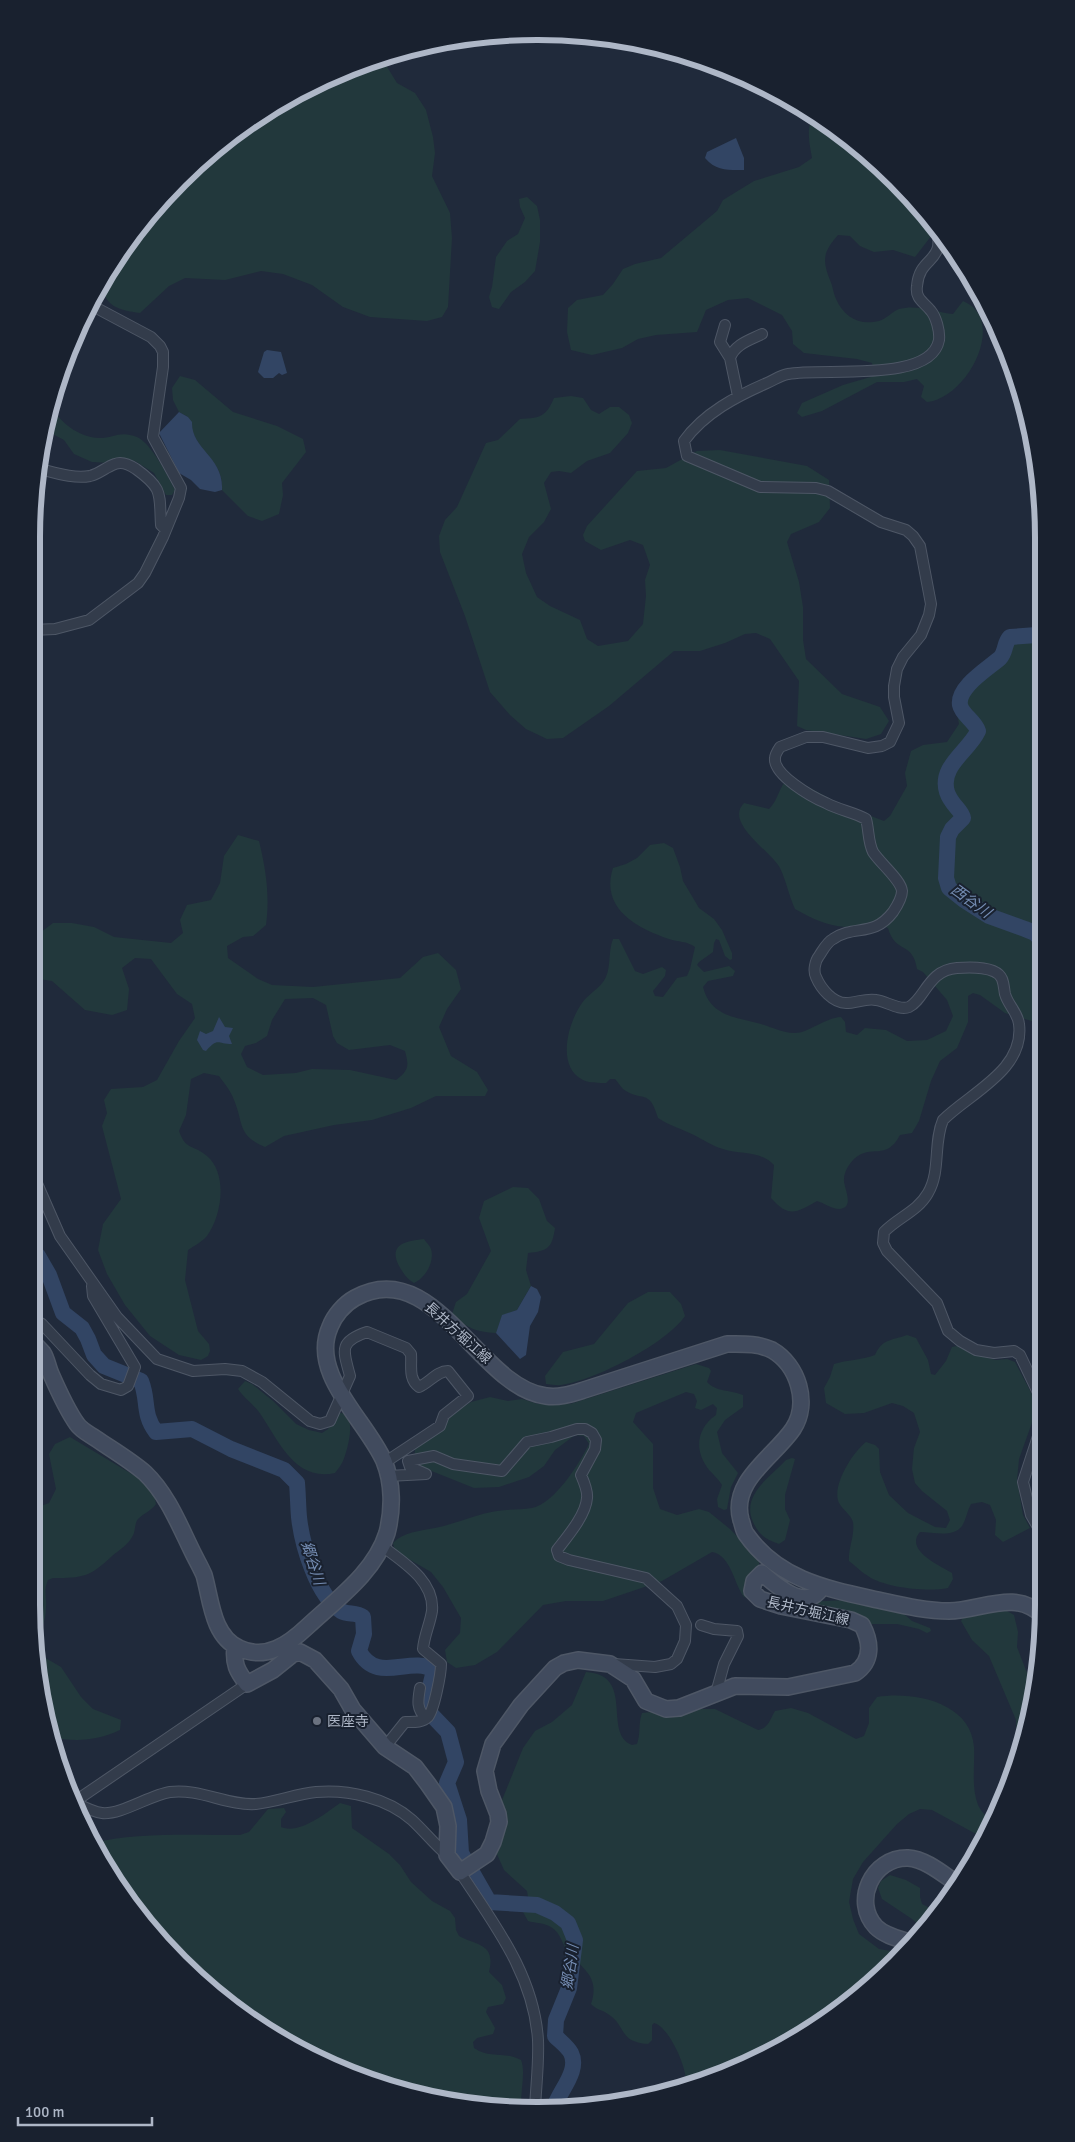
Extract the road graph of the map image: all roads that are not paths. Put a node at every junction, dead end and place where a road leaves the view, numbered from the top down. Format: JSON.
{"nodes":[{"id":1,"x":938,"y":243,"type":"edge"},
{"id":2,"x":96,"y":308,"type":"edge"},
{"id":3,"x":725,"y":325,"type":"dead end"},
{"id":4,"x":762,"y":334,"type":"dead end"},
{"id":5,"x":730,"y":358,"type":"junction"},
{"id":6,"x":738,"y":396,"type":"junction"},
{"id":7,"x":44,"y":471,"type":"edge"},
{"id":8,"x":166,"y":530,"type":"junction"},
{"id":9,"x":40,"y":630,"type":"edge"},
{"id":10,"x":40,"y":1190,"type":"edge"},
{"id":11,"x":92,"y":1282,"type":"junction"},
{"id":12,"x":40,"y":1323,"type":"edge"},
{"id":13,"x":40,"y":1350,"type":"edge"},
{"id":14,"x":1035,"y":1386,"type":"edge"},
{"id":15,"x":342,"y":1394,"type":"junction"},
{"id":16,"x":1035,"y":1445,"type":"edge"},
{"id":17,"x":386,"y":1469,"type":"junction"},
{"id":18,"x":1035,"y":1520,"type":"edge"},
{"id":19,"x":382,"y":1546,"type":"junction"},
{"id":20,"x":765,"y":1556,"type":"junction"},
{"id":21,"x":762,"y":1573,"type":"junction"},
{"id":22,"x":822,"y":1588,"type":"junction"},
{"id":23,"x":1035,"y":1610,"type":"edge"},
{"id":24,"x":701,"y":1625,"type":"dead end"},
{"id":25,"x":235,"y":1646,"type":"junction"},
{"id":26,"x":610,"y":1664,"type":"junction"},
{"id":27,"x":247,"y":1684,"type":"junction"},
{"id":28,"x":420,"y":1688,"type":"dead end"},
{"id":29,"x":716,"y":1693,"type":"junction"},
{"id":30,"x":426,"y":1718,"type":"junction"},
{"id":31,"x":385,"y":1747,"type":"junction"},
{"id":32,"x":79,"y":1798,"type":"edge"},
{"id":33,"x":83,"y":1806,"type":"edge"},
{"id":34,"x":447,"y":1855,"type":"junction"},
{"id":35,"x":462,"y":1870,"type":"junction"},
{"id":36,"x":952,"y":1880,"type":"edge"},
{"id":37,"x":905,"y":1940,"type":"edge"},
{"id":38,"x":535,"y":2102,"type":"edge"}],
"edges":[{"from":1,"to":6,"type":"street"},
{"from":2,"to":8,"type":"street"},
{"from":3,"to":5,"type":"street"},
{"from":4,"to":5,"type":"street"},
{"from":5,"to":6,"type":"street"},
{"from":6,"to":14,"type":"street"},
{"from":7,"to":8,"type":"street"},
{"from":8,"to":9,"type":"street"},
{"from":10,"to":11,"type":"street"},
{"from":11,"to":12,"type":"street"},
{"from":11,"to":15,"type":"street"},
{"from":13,"to":25,"type":"main road"},
{"from":15,"to":17,"type":"main road","name":"長井方堀江線"},
{"from":15,"to":17,"type":"street"},
{"from":15,"to":20,"type":"main road","name":"長井方堀江線"},
{"from":16,"to":18,"type":"street"},
{"from":17,"to":19,"type":"main road","name":"長井方堀江線"},
{"from":17,"to":26,"type":"street"},
{"from":19,"to":25,"type":"main road","name":"長井方堀江線"},
{"from":19,"to":30,"type":"street"},
{"from":20,"to":21,"type":"main road","name":"長井方堀江線"},
{"from":20,"to":22,"type":"main road","name":"長井方堀江線"},
{"from":21,"to":22,"type":"main road","name":"長井方堀江線"},
{"from":21,"to":29,"type":"main road","name":"長井方堀江線"},
{"from":22,"to":23,"type":"main road","name":"長井方堀江線"},
{"from":24,"to":29,"type":"street"},
{"from":25,"to":27,"type":"main road"},
{"from":26,"to":29,"type":"main road","name":"長井方堀江線"},
{"from":26,"to":35,"type":"main road","name":"長井方堀江線"},
{"from":27,"to":31,"type":"main road"},
{"from":27,"to":32,"type":"street"},
{"from":28,"to":30,"type":"street"},
{"from":30,"to":31,"type":"street"},
{"from":31,"to":34,"type":"main road"},
{"from":33,"to":34,"type":"street"},
{"from":34,"to":35,"type":"main road"},
{"from":35,"to":38,"type":"street"},
{"from":36,"to":37,"type":"main road"}]}
